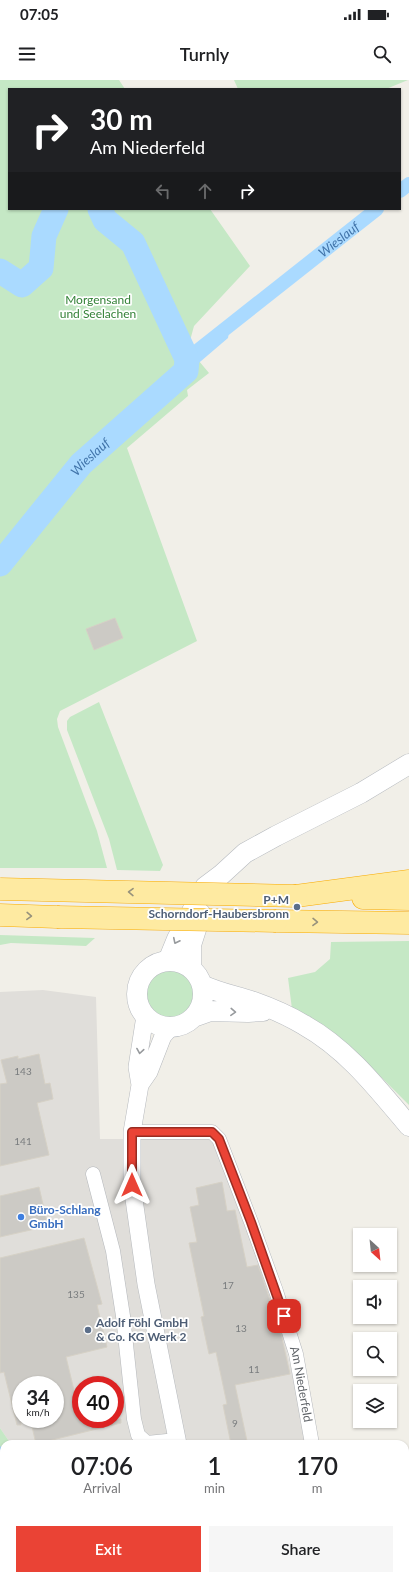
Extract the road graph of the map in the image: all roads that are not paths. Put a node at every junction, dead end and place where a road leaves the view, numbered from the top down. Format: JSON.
{"nodes":[{"id":1,"x":409,"y":764,"type":"edge"},
{"id":2,"x":221,"y":875,"type":"junction"},
{"id":3,"x":409,"y":881,"type":"edge"},
{"id":4,"x":0,"y":889,"type":"edge"},
{"id":5,"x":296,"y":896,"type":"junction"},
{"id":6,"x":409,"y":899,"type":"edge"},
{"id":7,"x":0,"y":915,"type":"edge"},
{"id":8,"x":409,"y":923,"type":"edge"},
{"id":9,"x":168,"y":961,"type":"junction"},
{"id":10,"x":191,"y":968,"type":"junction"},
{"id":11,"x":202,"y":985,"type":"junction"},
{"id":12,"x":271,"y":1010,"type":"junction"},
{"id":13,"x":145,"y":1016,"type":"junction"},
{"id":14,"x":196,"y":1016,"type":"junction"},
{"id":15,"x":171,"y":1027,"type":"junction"},
{"id":16,"x":140,"y":1085,"type":"junction"},
{"id":17,"x":409,"y":1126,"type":"edge"},
{"id":18,"x":132,"y":1132,"type":"junction"},
{"id":19,"x":93,"y":1174,"type":"dead end"},
{"id":20,"x":144,"y":1440,"type":"edge"},
{"id":21,"x":178,"y":1440,"type":"edge"},
{"id":22,"x":311,"y":1440,"type":"edge"}],
"edges":[{"from":1,"to":2,"type":"main road"},
{"from":2,"to":9,"type":"main road","one_way":true},
{"from":2,"to":10,"type":"main road"},
{"from":3,"to":5,"type":"highway"},
{"from":5,"to":4,"type":"highway","one_way":true,"bridge":true},
{"from":5,"to":6,"type":"highway"},
{"from":7,"to":8,"type":"highway","one_way":true,"bridge":true},
{"from":9,"to":10,"type":"main road"},
{"from":9,"to":13,"type":"main road"},
{"from":10,"to":11,"type":"main road"},
{"from":11,"to":12,"type":"main road"},
{"from":11,"to":14,"type":"main road"},
{"from":14,"to":12,"type":"main road","one_way":true},
{"from":12,"to":17,"type":"main road"},
{"from":13,"to":15,"type":"main road"},
{"from":13,"to":16,"type":"street","one_way":true},
{"from":14,"to":15,"type":"main road"},
{"from":15,"to":16,"type":"street"},
{"from":16,"to":18,"type":"street"},
{"from":18,"to":21,"type":"street"},
{"from":18,"to":22,"type":"street","name":"Am Niederfeld"},
{"from":19,"to":20,"type":"street"}]}
